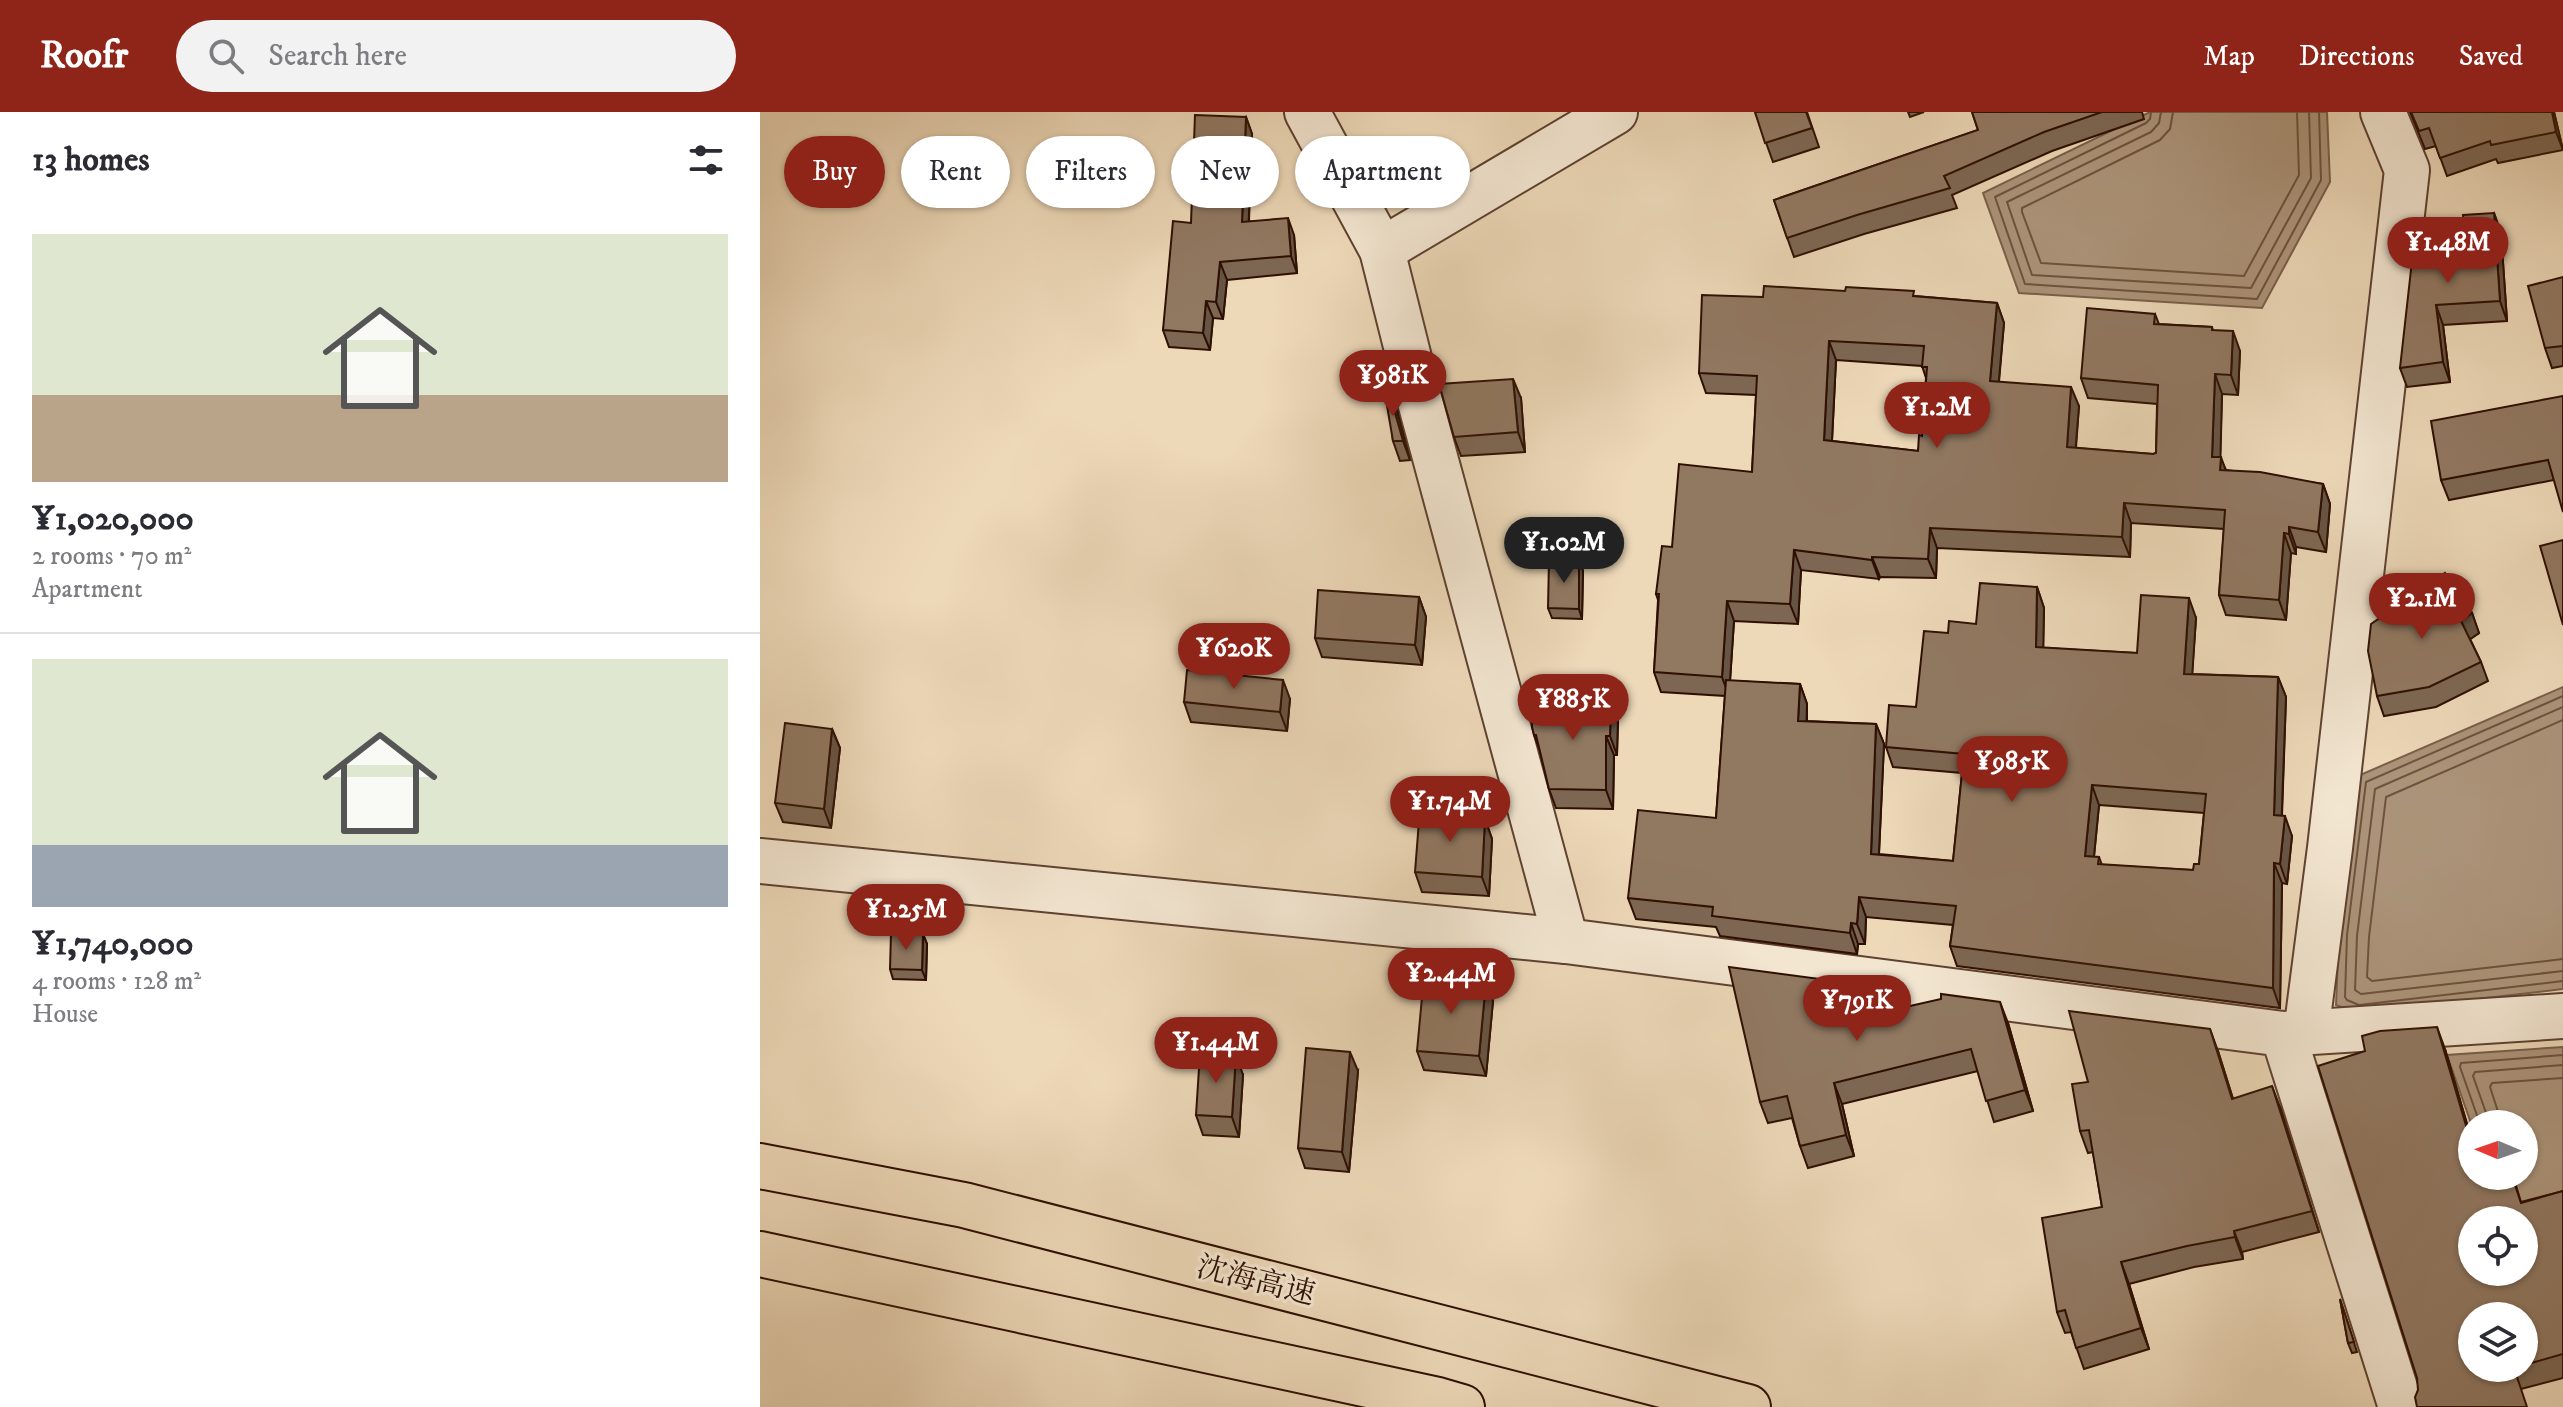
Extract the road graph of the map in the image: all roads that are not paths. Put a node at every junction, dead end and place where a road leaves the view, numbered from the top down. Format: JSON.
{"nodes":[{"id":1,"x":1307,"y":112,"type":"edge"},
{"id":2,"x":1615,"y":112,"type":"edge"},
{"id":3,"x":2383,"y":112,"type":"edge"},
{"id":4,"x":1382,"y":250,"type":"junction"},
{"id":5,"x":760,"y":861,"type":"edge"},
{"id":6,"x":1566,"y":941,"type":"junction"},
{"id":7,"x":2563,"y":1016,"type":"edge"},
{"id":8,"x":2295,"y":1034,"type":"junction"},
{"id":9,"x":760,"y":1166,"type":"edge"},
{"id":10,"x":760,"y":1254,"type":"edge"},
{"id":11,"x":1462,"y":1407,"type":"edge"},
{"id":12,"x":1748,"y":1407,"type":"edge"},
{"id":13,"x":2401,"y":1407,"type":"edge"}],
"edges":[{"from":1,"to":4,"type":"street"},
{"from":2,"to":4,"type":"street"},
{"from":3,"to":8,"type":"street"},
{"from":4,"to":6,"type":"street"},
{"from":5,"to":6,"type":"street"},
{"from":6,"to":8,"type":"street"},
{"from":7,"to":8,"type":"street"},
{"from":8,"to":13,"type":"street"},
{"from":9,"to":12,"type":"highway","name":"沈海高速"},
{"from":10,"to":11,"type":"highway"}]}
